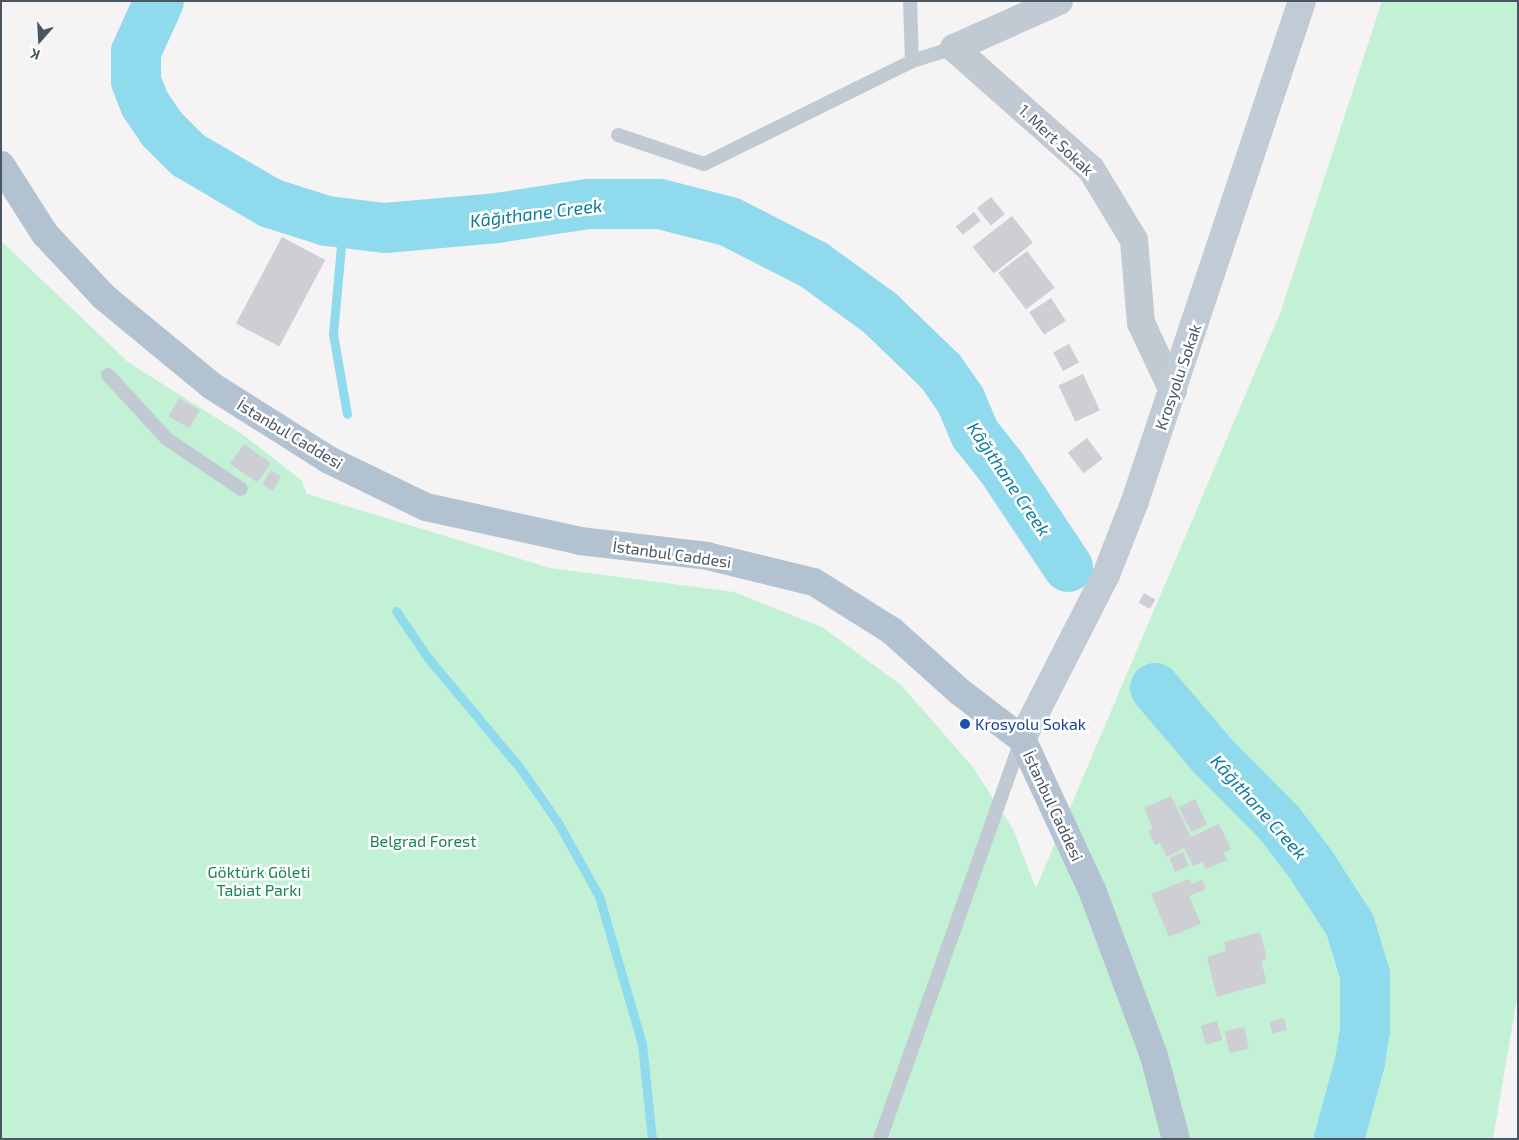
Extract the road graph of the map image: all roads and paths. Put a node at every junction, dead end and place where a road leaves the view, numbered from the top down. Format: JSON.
{"nodes":[{"id":1,"x":910,"y":1,"type":"edge"},
{"id":2,"x":1059,"y":1,"type":"edge"},
{"id":3,"x":1302,"y":1,"type":"edge"},
{"id":4,"x":954,"y":48,"type":"junction"},
{"id":5,"x":912,"y":61,"type":"junction"},
{"id":6,"x":618,"y":135,"type":"dead end"},
{"id":7,"x":1,"y":165,"type":"edge"},
{"id":8,"x":108,"y":375,"type":"dead end"},
{"id":9,"x":1174,"y":391,"type":"junction"},
{"id":10,"x":241,"y":489,"type":"dead end"},
{"id":11,"x":1022,"y":739,"type":"junction"},
{"id":12,"x":880,"y":1139,"type":"edge"},
{"id":13,"x":1176,"y":1139,"type":"edge"}],
"edges":[{"from":1,"to":5,"type":"lane"},
{"from":2,"to":4,"type":"street"},
{"from":3,"to":9,"type":"main road","name":"Krosyolu Sokak"},
{"from":4,"to":5,"type":"lane"},
{"from":4,"to":9,"type":"street","name":"1. Mert Sokak"},
{"from":5,"to":6,"type":"lane"},
{"from":7,"to":11,"type":"main road","name":"İstanbul Caddesi"},
{"from":8,"to":10,"type":"lane"},
{"from":9,"to":11,"type":"main road","name":"Krosyolu Sokak"},
{"from":11,"to":12,"type":"lane"},
{"from":11,"to":13,"type":"main road","name":"İstanbul Caddesi"}]}
